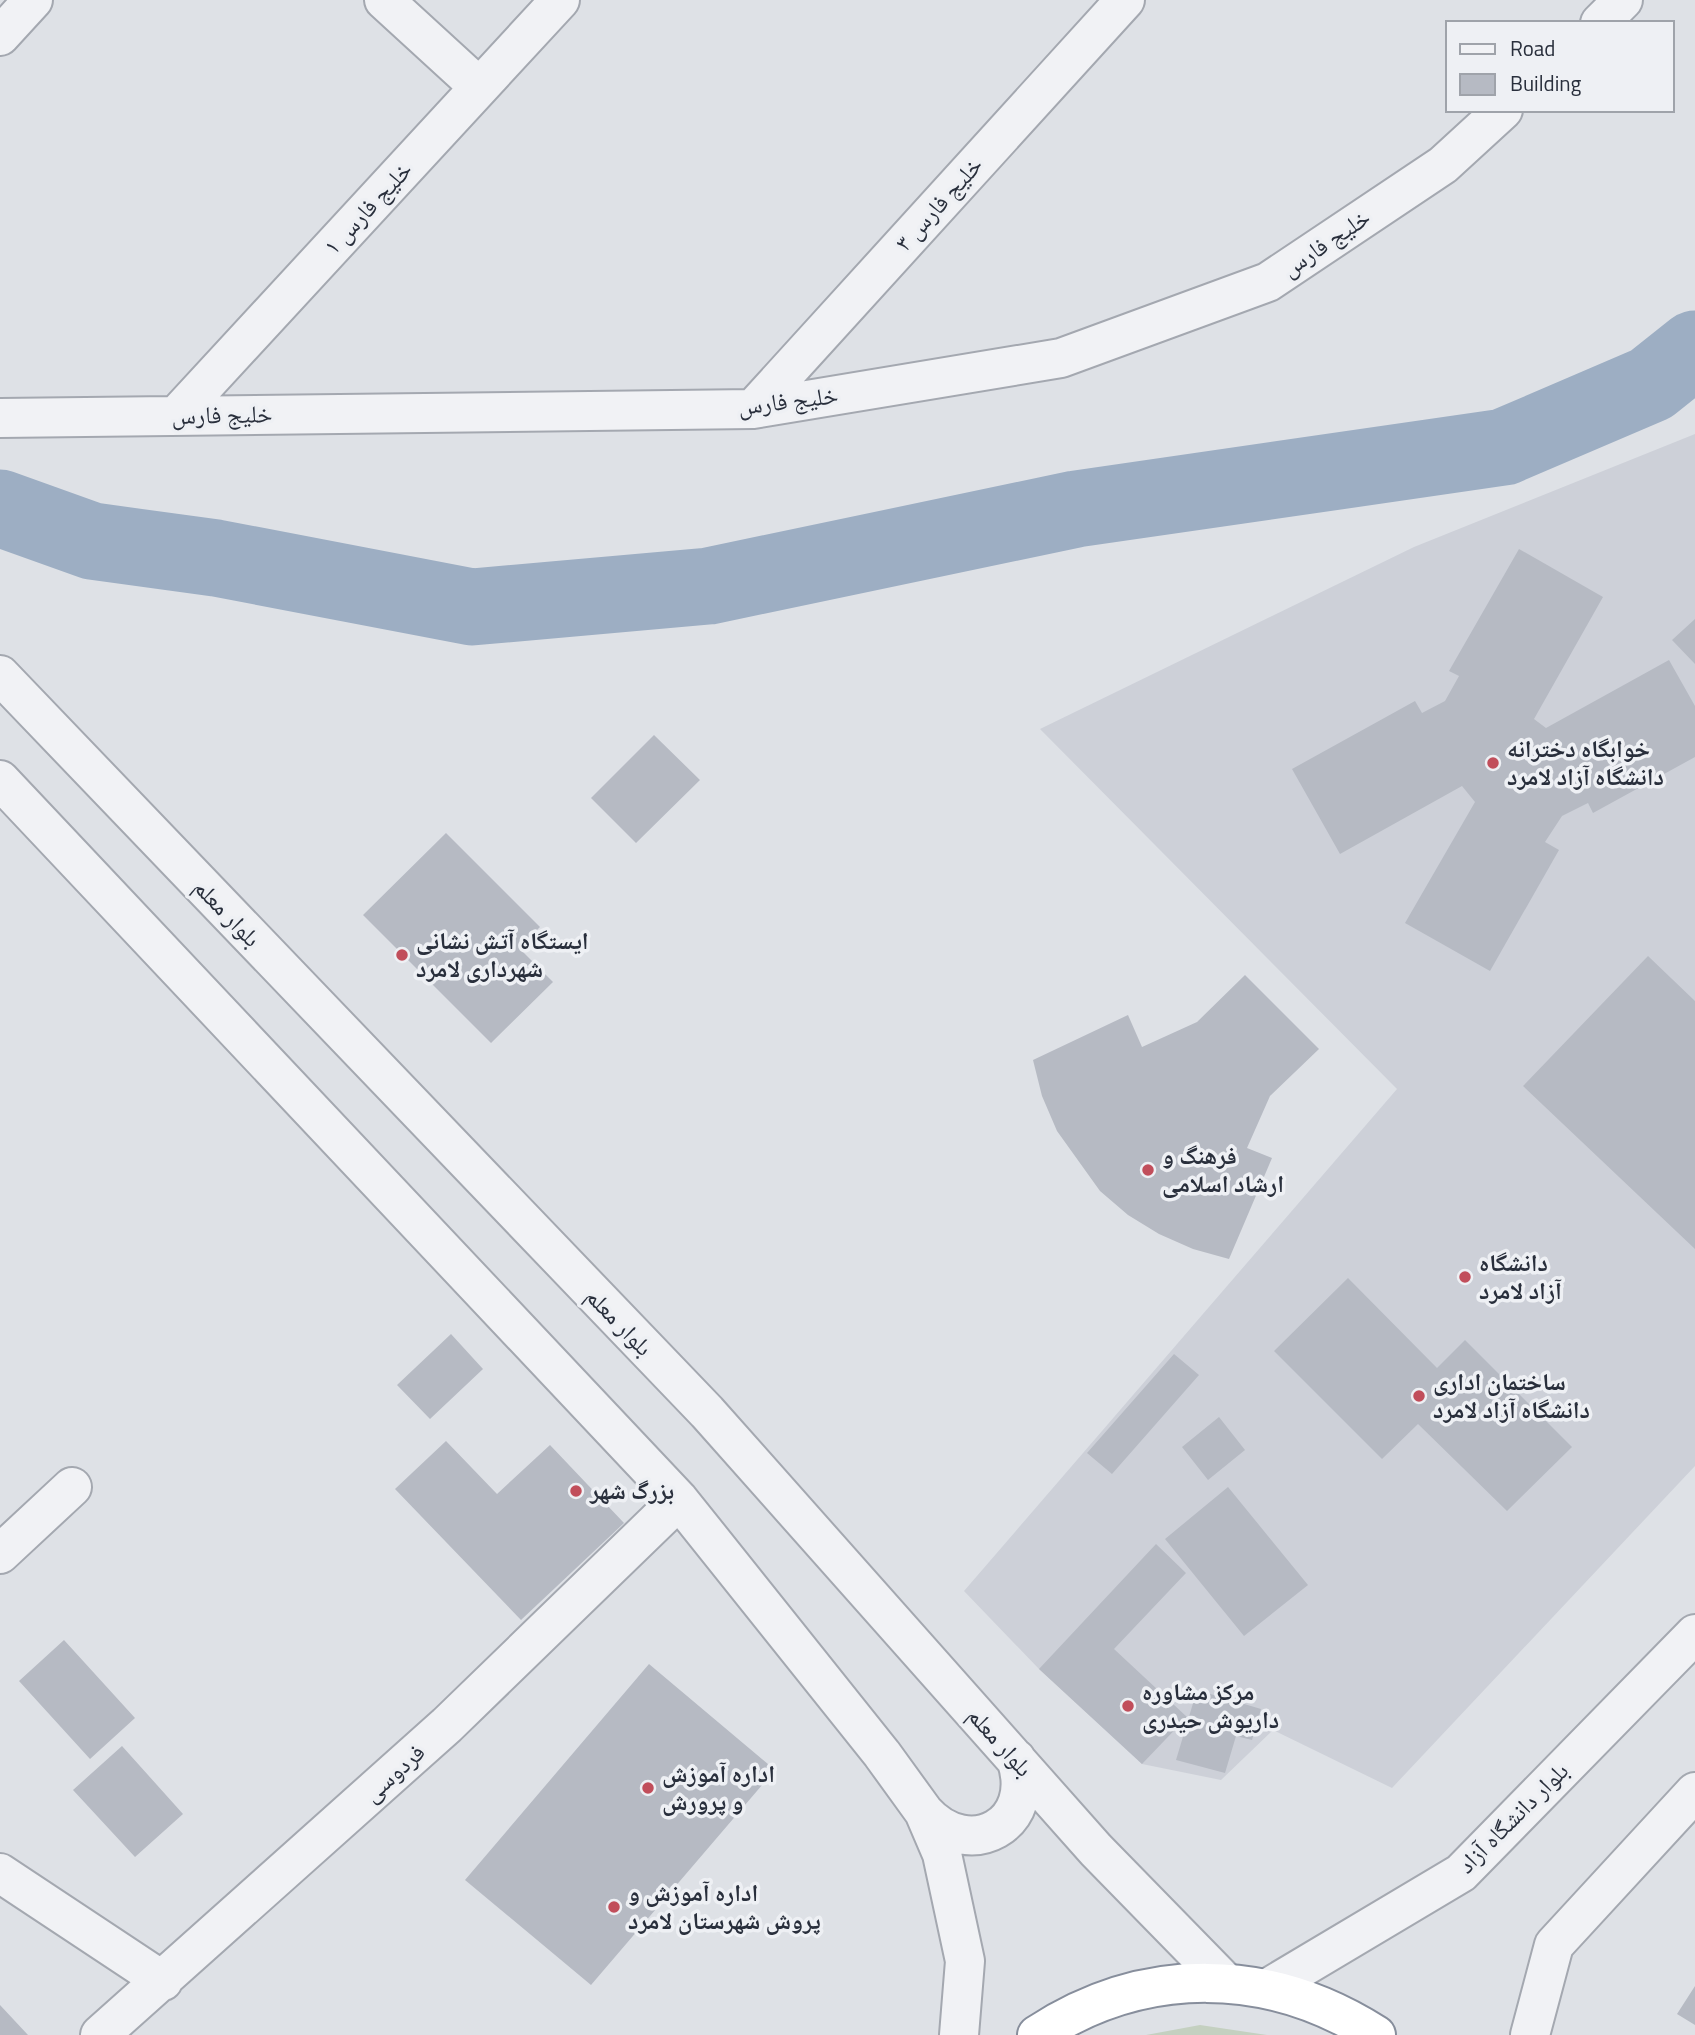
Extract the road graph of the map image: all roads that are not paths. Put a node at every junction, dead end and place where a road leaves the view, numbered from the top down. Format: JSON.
{"nodes":[{"id":1,"x":33,"y":0,"type":"edge"},
{"id":2,"x":384,"y":0,"type":"edge"},
{"id":3,"x":559,"y":0,"type":"edge"},
{"id":4,"x":1125,"y":0,"type":"edge"},
{"id":5,"x":1623,"y":0,"type":"edge"},
{"id":6,"x":1602,"y":21,"type":"edge"},
{"id":7,"x":0,"y":36,"type":"edge"},
{"id":8,"x":479,"y":87,"type":"junction"},
{"id":9,"x":1501,"y":112,"type":"edge"},
{"id":10,"x":753,"y":409,"type":"junction"},
{"id":11,"x":176,"y":416,"type":"junction"},
{"id":12,"x":0,"y":418,"type":"edge"},
{"id":13,"x":0,"y":675,"type":"edge"},
{"id":14,"x":0,"y":780,"type":"edge"},
{"id":15,"x":72,"y":1487,"type":"dead end"},
{"id":16,"x":678,"y":1500,"type":"junction"},
{"id":17,"x":0,"y":1555,"type":"edge"},
{"id":18,"x":1695,"y":1634,"type":"edge"},
{"id":19,"x":1016,"y":1759,"type":"junction"},
{"id":20,"x":1695,"y":1792,"type":"edge"},
{"id":21,"x":924,"y":1812,"type":"junction"},
{"id":22,"x":0,"y":1873,"type":"edge"},
{"id":23,"x":163,"y":1981,"type":"junction"},
{"id":24,"x":1225,"y":1982,"type":"junction"},
{"id":25,"x":1268,"y":1988,"type":"junction"},
{"id":26,"x":100,"y":2035,"type":"edge"},
{"id":27,"x":959,"y":2035,"type":"edge"},
{"id":28,"x":1037,"y":2035,"type":"edge"},
{"id":29,"x":1376,"y":2035,"type":"edge"},
{"id":30,"x":1530,"y":2035,"type":"edge"}],
"edges":[{"from":1,"to":7,"type":"street"},
{"from":2,"to":8,"type":"street"},
{"from":3,"to":8,"type":"street","name":"خلیج فارس ۱"},
{"from":4,"to":10,"type":"street","name":"خلیج فارس ۳"},
{"from":5,"to":6,"type":"street"},
{"from":8,"to":11,"type":"street","name":"خلیج فارس ۱"},
{"from":9,"to":10,"type":"street","name":"خلیج فارس"},
{"from":10,"to":11,"type":"street","name":"خلیج فارس"},
{"from":11,"to":12,"type":"street","name":"خلیج فارس"},
{"from":13,"to":19,"type":"street","name":"بلوار معلم"},
{"from":14,"to":16,"type":"street"},
{"from":15,"to":17,"type":"street"},
{"from":16,"to":21,"type":"street"},
{"from":16,"to":23,"type":"street","name":"فردوسی"},
{"from":18,"to":25,"type":"street","name":"بلوار دانشگاه آزاد"},
{"from":19,"to":21,"type":"street"},
{"from":19,"to":24,"type":"street","name":"بلوار معلم"},
{"from":20,"to":30,"type":"street"},
{"from":21,"to":27,"type":"street"},
{"from":22,"to":23,"type":"street"},
{"from":23,"to":26,"type":"street","name":"فردوسی"},
{"from":24,"to":25,"type":"highway"},
{"from":24,"to":28,"type":"highway"},
{"from":25,"to":29,"type":"highway"}]}
